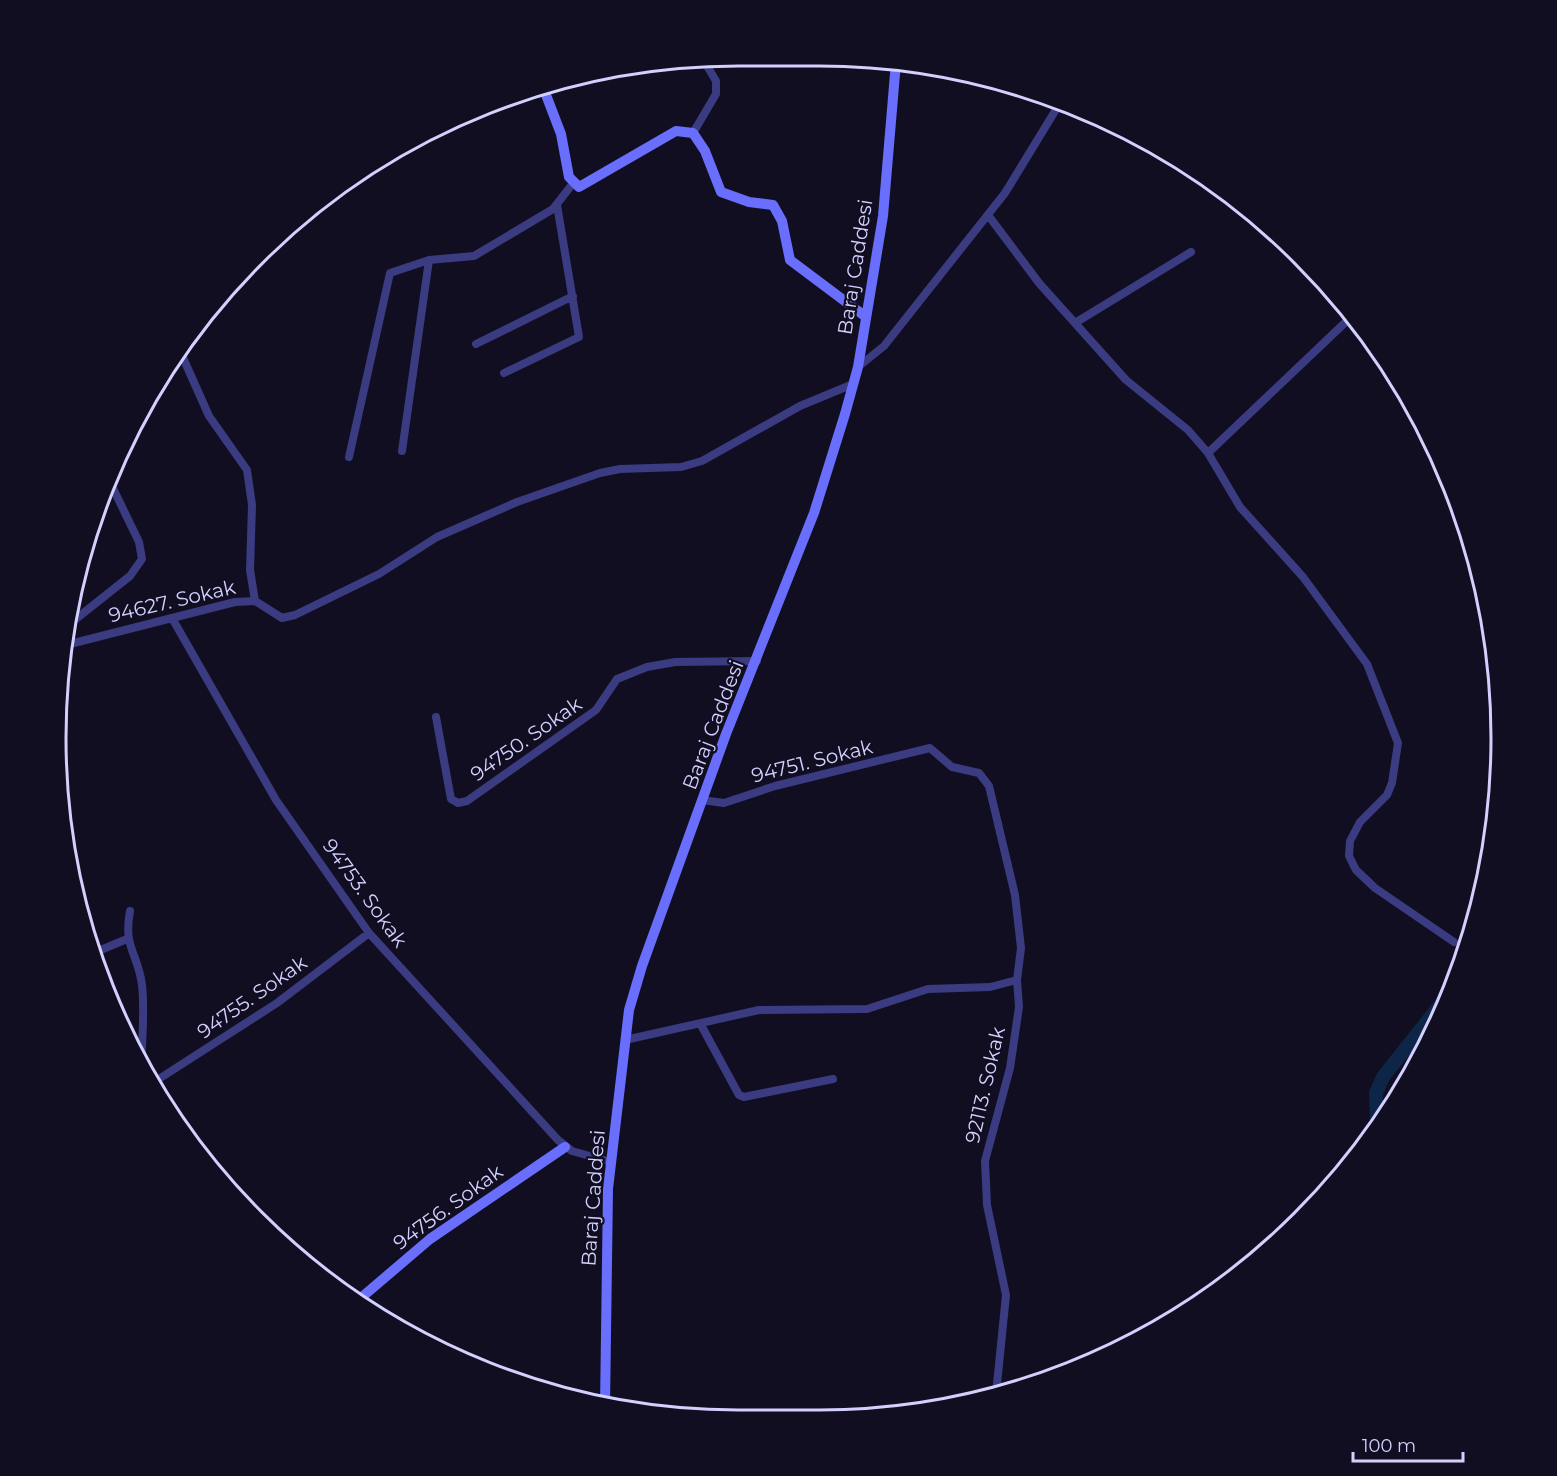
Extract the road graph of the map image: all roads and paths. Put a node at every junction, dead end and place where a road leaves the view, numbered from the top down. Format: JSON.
{"nodes":[{"id":1,"x":708,"y":67,"type":"edge"},
{"id":2,"x":895,"y":71,"type":"edge"},
{"id":3,"x":546,"y":95,"type":"edge"},
{"id":4,"x":1056,"y":110,"type":"edge"},
{"id":5,"x":693,"y":133,"type":"junction"},
{"id":6,"x":574,"y":182,"type":"junction"},
{"id":7,"x":557,"y":205,"type":"junction"},
{"id":8,"x":988,"y":215,"type":"junction"},
{"id":9,"x":1191,"y":252,"type":"dead end"},
{"id":10,"x":429,"y":260,"type":"junction"},
{"id":11,"x":573,"y":296,"type":"junction"},
{"id":12,"x":866,"y":317,"type":"junction"},
{"id":13,"x":1346,"y":322,"type":"edge"},
{"id":14,"x":1075,"y":323,"type":"junction"},
{"id":15,"x":476,"y":344,"type":"dead end"},
{"id":16,"x":183,"y":359,"type":"edge"},
{"id":17,"x":858,"y":367,"type":"junction"},
{"id":18,"x":504,"y":373,"type":"dead end"},
{"id":19,"x":854,"y":384,"type":"junction"},
{"id":20,"x":402,"y":451,"type":"dead end"},
{"id":21,"x":1208,"y":453,"type":"junction"},
{"id":22,"x":349,"y":457,"type":"dead end"},
{"id":23,"x":114,"y":490,"type":"edge"},
{"id":24,"x":255,"y":601,"type":"junction"},
{"id":25,"x":77,"y":618,"type":"edge"},
{"id":26,"x":172,"y":618,"type":"junction"},
{"id":27,"x":73,"y":643,"type":"edge"},
{"id":28,"x":757,"y":661,"type":"junction"},
{"id":29,"x":436,"y":717,"type":"dead end"},
{"id":30,"x":930,"y":748,"type":"joint"},
{"id":31,"x":702,"y":800,"type":"junction"},
{"id":32,"x":130,"y":911,"type":"dead end"},
{"id":33,"x":369,"y":933,"type":"junction"},
{"id":34,"x":127,"y":939,"type":"junction"},
{"id":35,"x":1454,"y":942,"type":"dead end"},
{"id":36,"x":101,"y":950,"type":"edge"},
{"id":37,"x":1017,"y":980,"type":"junction"},
{"id":38,"x":700,"y":1025,"type":"junction"},
{"id":39,"x":625,"y":1040,"type":"junction"},
{"id":40,"x":141,"y":1047,"type":"edge"},
{"id":41,"x":159,"y":1079,"type":"edge"},
{"id":42,"x":833,"y":1079,"type":"dead end"},
{"id":43,"x":565,"y":1147,"type":"junction"},
{"id":44,"x":611,"y":1162,"type":"junction"},
{"id":45,"x":363,"y":1296,"type":"edge"},
{"id":46,"x":997,"y":1386,"type":"edge"},
{"id":47,"x":605,"y":1397,"type":"edge"}],
"edges":[{"from":1,"to":5,"type":"street"},
{"from":2,"to":12,"type":"main road","name":"Baraj Caddesi"},
{"from":3,"to":6,"type":"main road"},
{"from":4,"to":8,"type":"street"},
{"from":5,"to":6,"type":"main road"},
{"from":5,"to":12,"type":"main road"},
{"from":6,"to":7,"type":"street"},
{"from":7,"to":10,"type":"street"},
{"from":7,"to":11,"type":"street"},
{"from":8,"to":14,"type":"street"},
{"from":8,"to":17,"type":"street"},
{"from":9,"to":14,"type":"street"},
{"from":10,"to":20,"type":"street"},
{"from":10,"to":22,"type":"street"},
{"from":11,"to":15,"type":"street"},
{"from":11,"to":18,"type":"street"},
{"from":12,"to":17,"type":"main road","name":"Baraj Caddesi"},
{"from":13,"to":21,"type":"street"},
{"from":14,"to":21,"type":"street"},
{"from":16,"to":24,"type":"street"},
{"from":17,"to":19,"type":"main road","name":"Baraj Caddesi"},
{"from":19,"to":24,"type":"street"},
{"from":19,"to":28,"type":"main road","name":"Baraj Caddesi"},
{"from":21,"to":35,"type":"street"},
{"from":23,"to":25,"type":"street"},
{"from":24,"to":26,"type":"street","name":"94627. Sokak"},
{"from":26,"to":27,"type":"street","name":"94627. Sokak"},
{"from":26,"to":33,"type":"street","name":"94753. Sokak"},
{"from":28,"to":29,"type":"street","name":"94750. Sokak"},
{"from":28,"to":31,"type":"main road","name":"Baraj Caddesi"},
{"from":30,"to":31,"type":"street","name":"94751. Sokak"},
{"from":30,"to":37,"type":"street","name":"92113. Sokak"},
{"from":31,"to":39,"type":"main road","name":"Baraj Caddesi"},
{"from":32,"to":34,"type":"street"},
{"from":33,"to":41,"type":"street","name":"94755. Sokak"},
{"from":33,"to":43,"type":"street","name":"94753. Sokak"},
{"from":34,"to":36,"type":"street"},
{"from":34,"to":40,"type":"street"},
{"from":37,"to":38,"type":"street"},
{"from":37,"to":46,"type":"street","name":"92113. Sokak"},
{"from":38,"to":39,"type":"street"},
{"from":38,"to":42,"type":"street"},
{"from":39,"to":44,"type":"main road","name":"Baraj Caddesi"},
{"from":43,"to":44,"type":"street","name":"94753. Sokak"},
{"from":43,"to":45,"type":"main road","name":"94756. Sokak"},
{"from":44,"to":47,"type":"main road","name":"Baraj Caddesi"}]}
